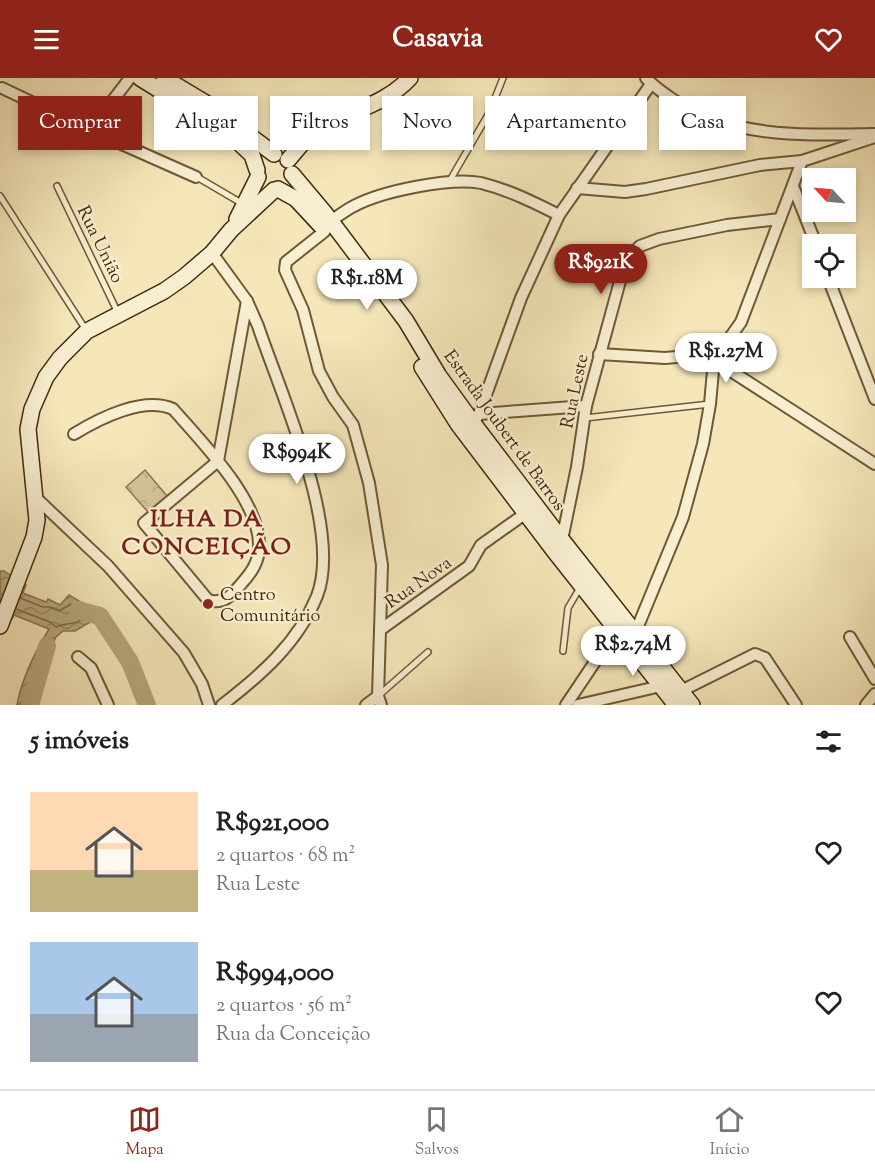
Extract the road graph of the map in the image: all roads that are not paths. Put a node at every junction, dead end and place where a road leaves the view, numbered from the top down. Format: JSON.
{"nodes":[{"id":1,"x":130,"y":78,"type":"edge"},
{"id":2,"x":140,"y":78,"type":"edge"},
{"id":3,"x":164,"y":78,"type":"edge"},
{"id":4,"x":410,"y":78,"type":"edge"},
{"id":5,"x":503,"y":78,"type":"edge"},
{"id":6,"x":649,"y":81,"type":"edge"},
{"id":7,"x":2,"y":88,"type":"dead end"},
{"id":8,"x":19,"y":96,"type":"edge"},
{"id":9,"x":116,"y":96,"type":"edge"},
{"id":10,"x":875,"y":135,"type":"edge"},
{"id":11,"x":135,"y":150,"type":"edge"},
{"id":12,"x":802,"y":161,"type":"junction"},
{"id":13,"x":284,"y":163,"type":"junction"},
{"id":14,"x":257,"y":174,"type":"junction"},
{"id":15,"x":196,"y":177,"type":"joint"},
{"id":16,"x":449,"y":182,"type":"junction"},
{"id":17,"x":57,"y":186,"type":"dead end"},
{"id":18,"x":793,"y":186,"type":"junction"},
{"id":19,"x":577,"y":188,"type":"junction"},
{"id":20,"x":276,"y":189,"type":"junction"},
{"id":21,"x":0,"y":196,"type":"edge"},
{"id":22,"x":244,"y":205,"type":"junction"},
{"id":23,"x":559,"y":214,"type":"junction"},
{"id":24,"x":780,"y":219,"type":"junction"},
{"id":25,"x":328,"y":226,"type":"junction"},
{"id":26,"x":231,"y":230,"type":"junction"},
{"id":27,"x":812,"y":234,"type":"edge"},
{"id":28,"x":212,"y":253,"type":"junction"},
{"id":29,"x":832,"y":288,"type":"edge"},
{"id":30,"x":247,"y":302,"type":"junction"},
{"id":31,"x":119,"y":315,"type":"junction"},
{"id":32,"x":87,"y":331,"type":"junction"},
{"id":33,"x":599,"y":354,"type":"junction"},
{"id":34,"x":714,"y":360,"type":"junction"},
{"id":35,"x":875,"y":399,"type":"edge"},
{"id":36,"x":710,"y":404,"type":"junction"},
{"id":37,"x":586,"y":406,"type":"junction"},
{"id":38,"x":476,"y":418,"type":"junction"},
{"id":39,"x":583,"y":418,"type":"junction"},
{"id":40,"x":74,"y":434,"type":"dead end"},
{"id":41,"x":218,"y":461,"type":"junction"},
{"id":42,"x":875,"y":464,"type":"edge"},
{"id":43,"x":35,"y":496,"type":"junction"},
{"id":44,"x":526,"y":513,"type":"junction"},
{"id":45,"x":562,"y":540,"type":"junction"},
{"id":46,"x":582,"y":585,"type":"junction"},
{"id":47,"x":1,"y":624,"type":"edge"},
{"id":48,"x":617,"y":628,"type":"junction"},
{"id":49,"x":380,"y":630,"type":"junction"},
{"id":50,"x":636,"y":631,"type":"junction"},
{"id":51,"x":850,"y":638,"type":"dead end"},
{"id":52,"x":562,"y":651,"type":"dead end"},
{"id":53,"x":428,"y":652,"type":"dead end"},
{"id":54,"x":78,"y":657,"type":"dead end"},
{"id":55,"x":875,"y":679,"type":"edge"},
{"id":56,"x":661,"y":686,"type":"junction"},
{"id":57,"x":875,"y":694,"type":"edge"},
{"id":58,"x":679,"y":698,"type":"edge"},
{"id":59,"x":380,"y":700,"type":"edge"},
{"id":60,"x":108,"y":705,"type":"edge"},
{"id":61,"x":209,"y":705,"type":"edge"},
{"id":62,"x":222,"y":705,"type":"edge"},
{"id":63,"x":366,"y":705,"type":"edge"},
{"id":64,"x":566,"y":705,"type":"edge"},
{"id":65,"x":578,"y":705,"type":"edge"},
{"id":66,"x":692,"y":705,"type":"edge"},
{"id":67,"x":796,"y":705,"type":"edge"},
{"id":68,"x":866,"y":705,"type":"edge"}],
"edges":[{"from":1,"to":9,"type":"street"},
{"from":2,"to":14,"type":"main road"},
{"from":3,"to":13,"type":"main road","name":"Estrada Joubert de Barros"},
{"from":4,"to":13,"type":"main road"},
{"from":5,"to":16,"type":"lane"},
{"from":6,"to":10,"type":"street"},
{"from":6,"to":19,"type":"street"},
{"from":7,"to":8,"type":"street"},
{"from":10,"to":12,"type":"street"},
{"from":11,"to":15,"type":"street"},
{"from":12,"to":18,"type":"street"},
{"from":12,"to":19,"type":"street"},
{"from":13,"to":14,"type":"main road"},
{"from":13,"to":20,"type":"main road"},
{"from":13,"to":25,"type":"main road","name":"Estrada Joubert de Barros"},
{"from":14,"to":20,"type":"main road"},
{"from":14,"to":22,"type":"main road"},
{"from":15,"to":22,"type":"lane"},
{"from":16,"to":23,"type":"street"},
{"from":16,"to":25,"type":"street"},
{"from":17,"to":31,"type":"lane","name":"Rua União"},
{"from":18,"to":24,"type":"street"},
{"from":18,"to":27,"type":"street"},
{"from":19,"to":23,"type":"street"},
{"from":20,"to":25,"type":"main road","name":"Estrada Joubert de Barros"},
{"from":20,"to":26,"type":"main road"},
{"from":21,"to":32,"type":"lane"},
{"from":22,"to":26,"type":"main road"},
{"from":23,"to":38,"type":"street"},
{"from":24,"to":33,"type":"street","name":"Rua Leste"},
{"from":24,"to":34,"type":"street"},
{"from":25,"to":38,"type":"main road","name":"Estrada Joubert de Barros"},
{"from":25,"to":44,"type":"main road","name":"Estrada Joubert de Barros"},
{"from":25,"to":49,"type":"street"},
{"from":26,"to":28,"type":"main road"},
{"from":28,"to":30,"type":"street"},
{"from":28,"to":31,"type":"main road"},
{"from":29,"to":35,"type":"street"},
{"from":30,"to":41,"type":"street"},
{"from":30,"to":62,"type":"street"},
{"from":31,"to":32,"type":"main road"},
{"from":32,"to":43,"type":"main road"},
{"from":33,"to":34,"type":"street"},
{"from":33,"to":37,"type":"street","name":"Rua Leste"},
{"from":34,"to":36,"type":"street"},
{"from":34,"to":42,"type":"street"},
{"from":36,"to":39,"type":"lane"},
{"from":36,"to":50,"type":"street"},
{"from":37,"to":38,"type":"street"},
{"from":37,"to":39,"type":"street","name":"Rua Leste"},
{"from":38,"to":45,"type":"main road","name":"Estrada Joubert de Barros"},
{"from":39,"to":45,"type":"street","name":"Rua Leste"},
{"from":40,"to":41,"type":"street"},
{"from":41,"to":41,"type":"street"},
{"from":43,"to":47,"type":"main road"},
{"from":43,"to":61,"type":"street"},
{"from":44,"to":46,"type":"main road","name":"Estrada Joubert de Barros"},
{"from":44,"to":49,"type":"street","name":"Rua Nova"},
{"from":45,"to":50,"type":"main road","name":"Estrada Joubert de Barros"},
{"from":46,"to":48,"type":"main road","name":"Estrada Joubert de Barros"},
{"from":46,"to":52,"type":"lane"},
{"from":48,"to":56,"type":"main road","name":"Estrada Joubert de Barros"},
{"from":48,"to":64,"type":"street"},
{"from":49,"to":59,"type":"street"},
{"from":50,"to":58,"type":"main road","name":"Estrada Joubert de Barros"},
{"from":51,"to":55,"type":"street"},
{"from":53,"to":59,"type":"lane"},
{"from":54,"to":60,"type":"street"},
{"from":56,"to":58,"type":"main road","name":"Estrada Joubert de Barros"},
{"from":56,"to":65,"type":"street"},
{"from":57,"to":68,"type":"street"},
{"from":58,"to":66,"type":"main road","name":"Estrada Joubert de Barros"},
{"from":58,"to":67,"type":"street"},
{"from":59,"to":63,"type":"street"}]}
